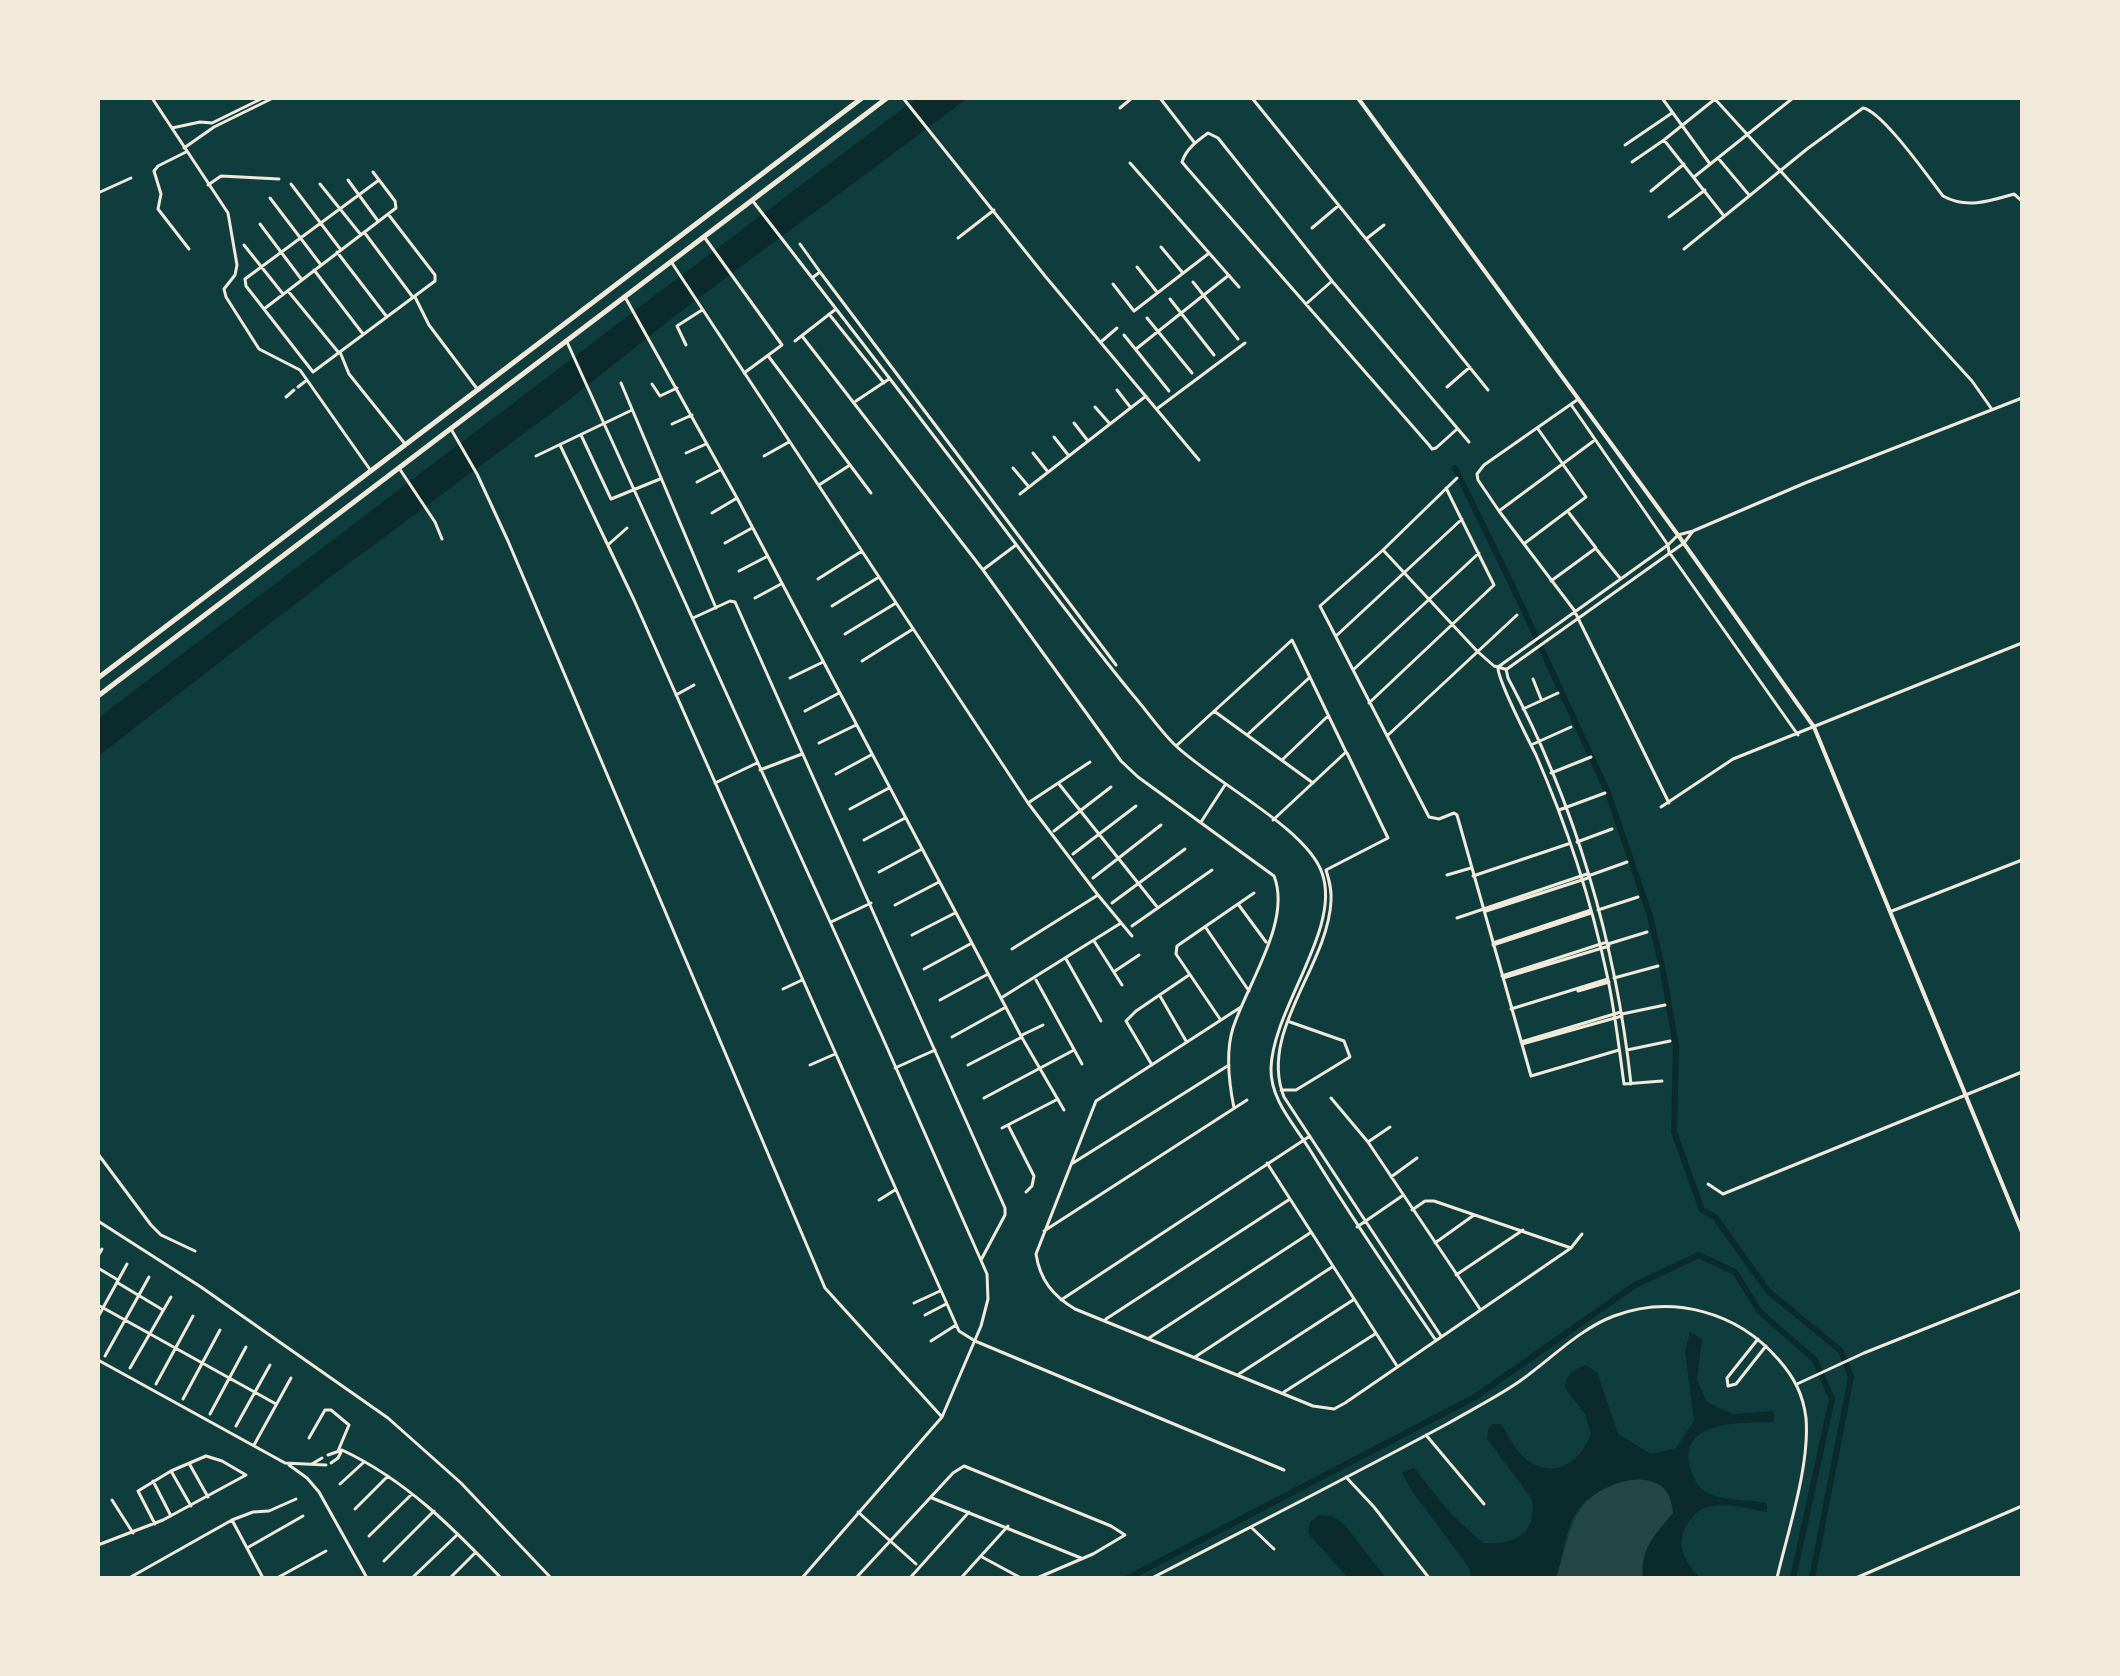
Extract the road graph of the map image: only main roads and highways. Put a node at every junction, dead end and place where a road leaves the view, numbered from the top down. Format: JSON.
{"nodes":[{"id":1,"x":862,"y":98,"type":"edge"},
{"id":2,"x":887,"y":98,"type":"edge"},
{"id":3,"x":1358,"y":98,"type":"edge"},
{"id":4,"x":98,"y":678,"type":"edge"},
{"id":5,"x":98,"y":696,"type":"edge"},
{"id":6,"x":2022,"y":1232,"type":"edge"}],
"edges":[{"from":1,"to":4,"type":"highway"},
{"from":2,"to":5,"type":"highway"},
{"from":3,"to":6,"type":"main road"}]}
